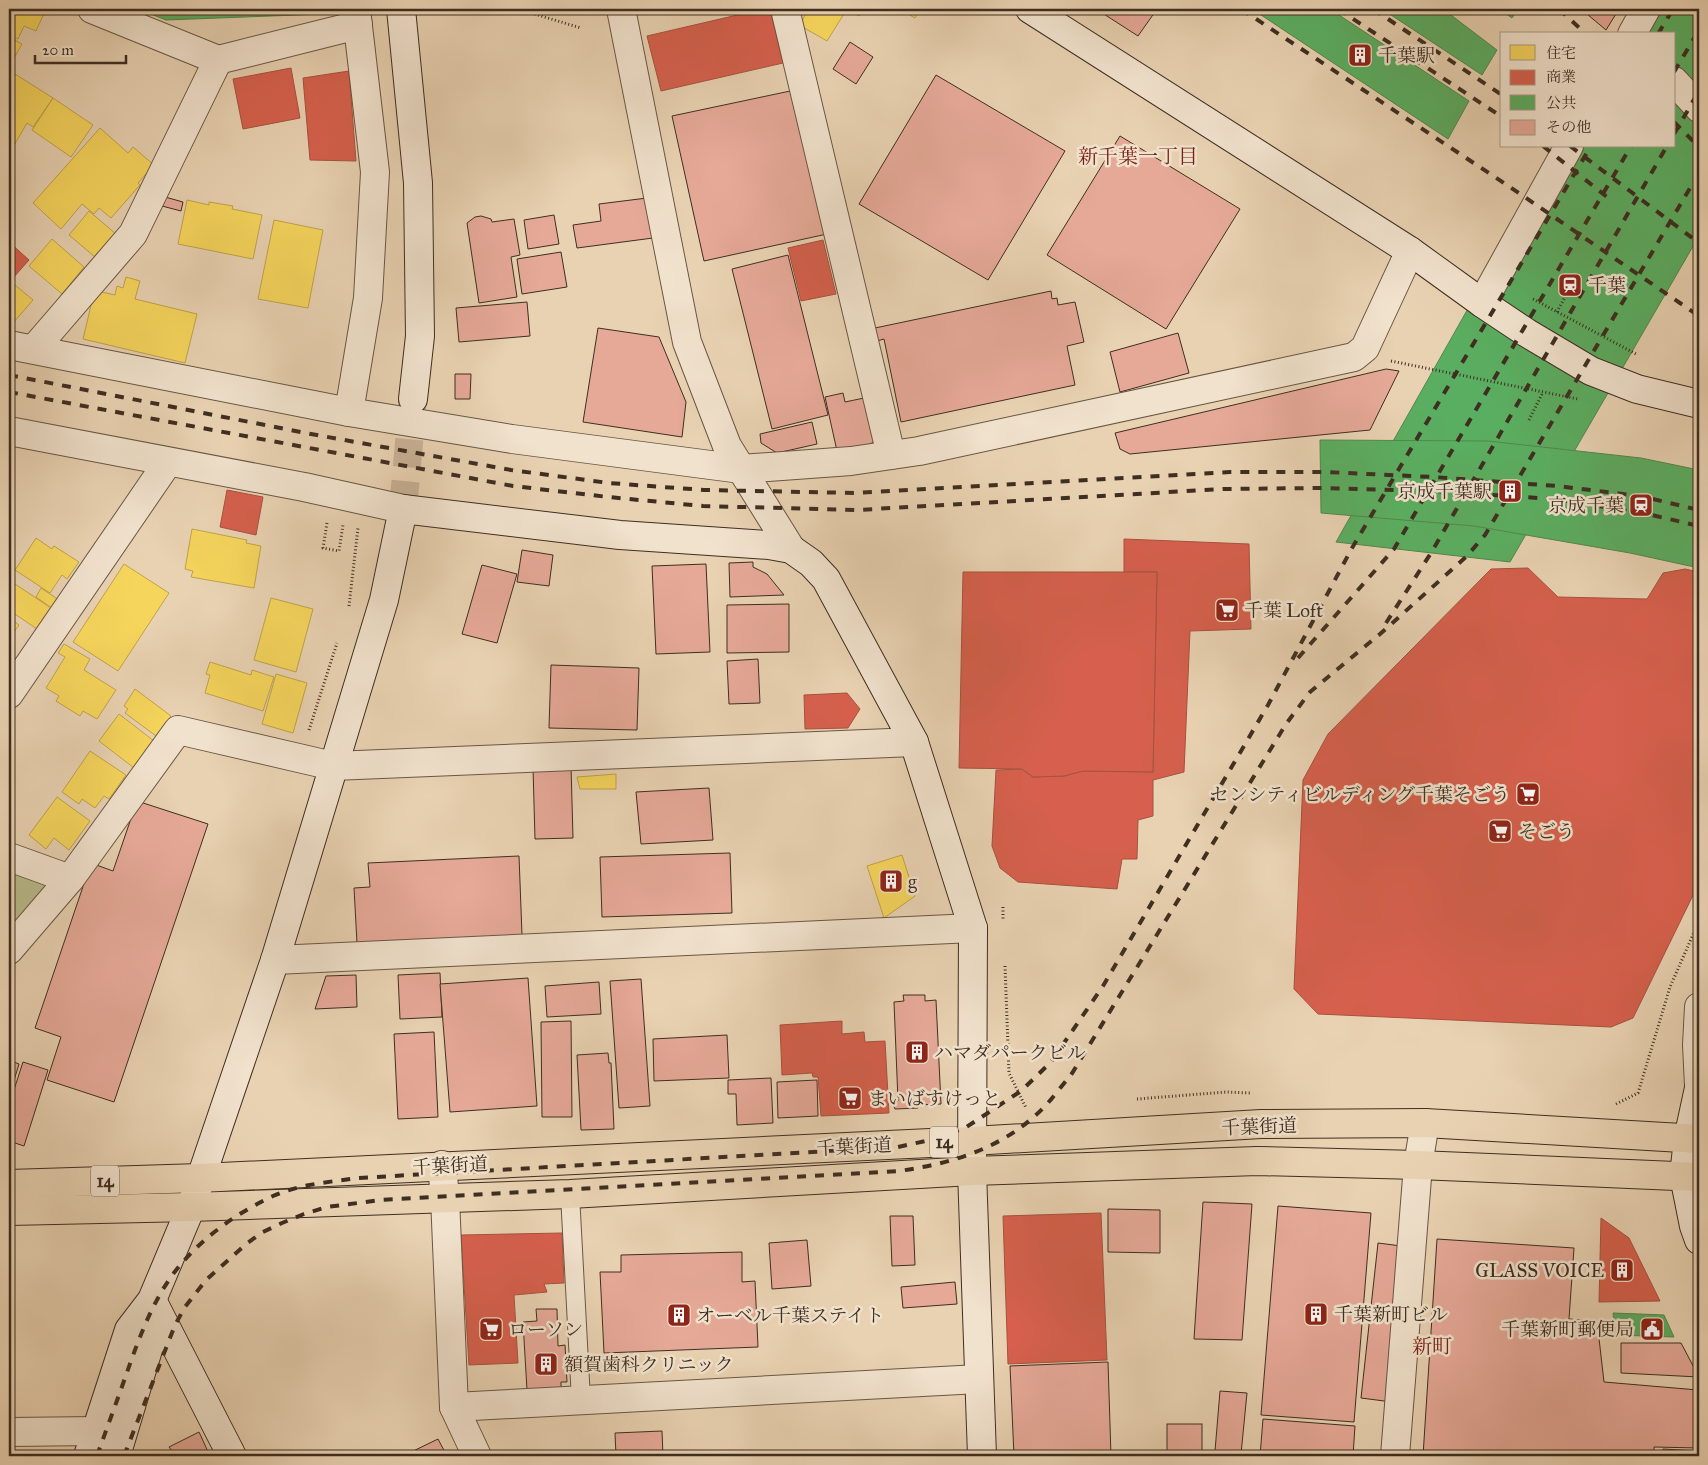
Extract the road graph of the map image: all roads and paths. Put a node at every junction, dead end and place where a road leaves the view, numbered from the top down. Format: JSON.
{"nodes":[{"id":1,"x":92,"y":9,"type":"edge"},
{"id":2,"x":401,"y":9,"type":"edge"},
{"id":3,"x":518,"y":9,"type":"edge"},
{"id":4,"x":621,"y":9,"type":"edge"},
{"id":5,"x":785,"y":9,"type":"edge"},
{"id":6,"x":1030,"y":9,"type":"edge"},
{"id":7,"x":1646,"y":9,"type":"edge"},
{"id":8,"x":357,"y":17,"type":"edge"},
{"id":9,"x":581,"y":28,"type":"dead end"},
{"id":10,"x":1633,"y":32,"type":"edge"},
{"id":11,"x":218,"y":60,"type":"junction"},
{"id":12,"x":1676,"y":83,"type":"edge"},
{"id":13,"x":1699,"y":108,"type":"edge"},
{"id":14,"x":1568,"y":148,"type":"edge"},
{"id":15,"x":1410,"y":251,"type":"junction"},
{"id":16,"x":1496,"y":278,"type":"junction"},
{"id":17,"x":1565,"y":297,"type":"dead end"},
{"id":18,"x":1482,"y":302,"type":"junction"},
{"id":19,"x":1557,"y":312,"type":"junction"},
{"id":20,"x":21,"y":347,"type":"edge"},
{"id":21,"x":1640,"y":357,"type":"dead end"},
{"id":22,"x":1383,"y":362,"type":"dead end"},
{"id":23,"x":1543,"y":392,"type":"junction"},
{"id":24,"x":413,"y":399,"type":"tunnel mouth"},
{"id":25,"x":1578,"y":400,"type":"dead end"},
{"id":26,"x":1699,"y":404,"type":"edge"},
{"id":27,"x":349,"y":412,"type":"junction"},
{"id":28,"x":1529,"y":420,"type":"dead end"},
{"id":29,"x":9,"y":431,"type":"edge"},
{"id":30,"x":891,"y":455,"type":"junction"},
{"id":31,"x":168,"y":462,"type":"junction"},
{"id":32,"x":741,"y":469,"type":"junction"},
{"id":33,"x":332,"y":493,"type":"junction"},
{"id":34,"x":403,"y":508,"type":"junction"},
{"id":35,"x":344,"y":519,"type":"dead end"},
{"id":36,"x":359,"y":520,"type":"dead end"},
{"id":37,"x":791,"y":549,"type":"junction"},
{"id":38,"x":348,"y":610,"type":"dead end"},
{"id":39,"x":339,"y":638,"type":"dead end"},
{"id":40,"x":9,"y":694,"type":"edge"},
{"id":41,"x":914,"y":742,"type":"junction"},
{"id":42,"x":299,"y":758,"type":"junction"},
{"id":43,"x":333,"y":766,"type":"junction"},
{"id":44,"x":9,"y":857,"type":"edge"},
{"id":45,"x":70,"y":879,"type":"junction"},
{"id":46,"x":1003,"y":907,"type":"dead end"},
{"id":47,"x":1699,"y":921,"type":"edge"},
{"id":48,"x":1004,"y":926,"type":"dead end"},
{"id":49,"x":973,"y":928,"type":"junction"},
{"id":50,"x":9,"y":950,"type":"edge"},
{"id":51,"x":275,"y":960,"type":"junction"},
{"id":52,"x":1005,"y":966,"type":"dead end"},
{"id":53,"x":1699,"y":1007,"type":"edge"},
{"id":54,"x":1699,"y":1087,"type":"edge"},
{"id":55,"x":1256,"y":1093,"type":"dead end"},
{"id":56,"x":1129,"y":1100,"type":"dead end"},
{"id":57,"x":1615,"y":1104,"type":"dead end"},
{"id":58,"x":1028,"y":1112,"type":"dead end"},
{"id":59,"x":1425,"y":1123,"type":"junction"},
{"id":60,"x":1694,"y":1139,"type":"edge"},
{"id":61,"x":972,"y":1141,"type":"junction"},
{"id":62,"x":442,"y":1165,"type":"junction"},
{"id":63,"x":1418,"y":1165,"type":"junction"},
{"id":64,"x":972,"y":1171,"type":"junction"},
{"id":65,"x":1692,"y":1176,"type":"edge"},
{"id":66,"x":200,"y":1178,"type":"junction"},
{"id":67,"x":9,"y":1184,"type":"edge"},
{"id":68,"x":570,"y":1194,"type":"junction"},
{"id":69,"x":445,"y":1198,"type":"junction"},
{"id":70,"x":191,"y":1208,"type":"junction"},
{"id":71,"x":9,"y":1211,"type":"edge"},
{"id":72,"x":1699,"y":1240,"type":"edge"},
{"id":73,"x":152,"y":1300,"type":"junction"},
{"id":74,"x":979,"y":1379,"type":"junction"},
{"id":75,"x":581,"y":1400,"type":"junction"},
{"id":76,"x":454,"y":1407,"type":"junction"},
{"id":77,"x":97,"y":1431,"type":"junction"},
{"id":78,"x":9,"y":1432,"type":"edge"},
{"id":79,"x":88,"y":1456,"type":"edge"},
{"id":80,"x":116,"y":1456,"type":"edge"},
{"id":81,"x":232,"y":1456,"type":"edge"},
{"id":82,"x":477,"y":1456,"type":"edge"},
{"id":83,"x":982,"y":1456,"type":"edge"},
{"id":84,"x":1395,"y":1456,"type":"edge"}],
"edges":[{"from":1,"to":11,"type":"street"},
{"from":2,"to":24,"type":"street"},
{"from":3,"to":9,"type":"path"},
{"from":4,"to":32,"type":"street"},
{"from":5,"to":30,"type":"street"},
{"from":6,"to":15,"type":"street"},
{"from":7,"to":10,"type":"street"},
{"from":8,"to":11,"type":"street"},
{"from":8,"to":27,"type":"street"},
{"from":11,"to":20,"type":"street"},
{"from":12,"to":13,"type":"street"},
{"from":14,"to":16,"type":"street"},
{"from":15,"to":18,"type":"street"},
{"from":15,"to":30,"type":"street"},
{"from":16,"to":18,"type":"street"},
{"from":16,"to":19,"type":"path"},
{"from":17,"to":19,"type":"path"},
{"from":18,"to":26,"type":"street"},
{"from":19,"to":21,"type":"path"},
{"from":20,"to":27,"type":"street"},
{"from":22,"to":23,"type":"path"},
{"from":23,"to":25,"type":"path"},
{"from":23,"to":28,"type":"path"},
{"from":27,"to":32,"type":"street"},
{"from":29,"to":31,"type":"street"},
{"from":30,"to":32,"type":"street"},
{"from":31,"to":33,"type":"street"},
{"from":31,"to":40,"type":"street"},
{"from":32,"to":37,"type":"street"},
{"from":33,"to":34,"type":"street"},
{"from":33,"to":35,"type":"path"},
{"from":34,"to":37,"type":"street"},
{"from":34,"to":43,"type":"street"},
{"from":36,"to":38,"type":"path"},
{"from":37,"to":41,"type":"street"},
{"from":39,"to":42,"type":"path"},
{"from":41,"to":43,"type":"street"},
{"from":41,"to":49,"type":"street"},
{"from":42,"to":43,"type":"street"},
{"from":42,"to":45,"type":"street"},
{"from":43,"to":51,"type":"street"},
{"from":44,"to":45,"type":"street"},
{"from":45,"to":50,"type":"street"},
{"from":46,"to":48,"type":"path"},
{"from":47,"to":57,"type":"path"},
{"from":49,"to":51,"type":"street"},
{"from":49,"to":61,"type":"street"},
{"from":51,"to":66,"type":"street"},
{"from":52,"to":58,"type":"path"},
{"from":53,"to":54,"type":"street"},
{"from":54,"to":60,"type":"street"},
{"from":55,"to":56,"type":"path"},
{"from":59,"to":60,"type":"highway","name":"千葉街道","number":"14"},
{"from":59,"to":61,"type":"highway","name":"千葉街道","number":"14"},
{"from":59,"to":63,"type":"street"},
{"from":60,"to":65,"type":"street"},
{"from":61,"to":62,"type":"highway","name":"千葉街道","number":"14"},
{"from":61,"to":64,"type":"street"},
{"from":62,"to":66,"type":"highway","name":"千葉街道","number":"14"},
{"from":62,"to":69,"type":"street"},
{"from":63,"to":64,"type":"highway","name":"千葉街道","number":"14"},
{"from":63,"to":65,"type":"highway","name":"千葉街道","number":"14"},
{"from":63,"to":84,"type":"street"},
{"from":64,"to":68,"type":"highway","name":"千葉街道","number":"14"},
{"from":64,"to":74,"type":"street"},
{"from":65,"to":72,"type":"street"},
{"from":66,"to":67,"type":"highway","name":"千葉街道","number":"14"},
{"from":66,"to":70,"type":"street"},
{"from":68,"to":69,"type":"highway","name":"千葉街道","number":"14"},
{"from":68,"to":75,"type":"lane"},
{"from":69,"to":70,"type":"highway","name":"千葉街道","number":"14"},
{"from":69,"to":76,"type":"street"},
{"from":70,"to":71,"type":"highway","name":"千葉街道","number":"14"},
{"from":70,"to":73,"type":"street"},
{"from":73,"to":77,"type":"street"},
{"from":73,"to":80,"type":"street"},
{"from":73,"to":81,"type":"street"},
{"from":74,"to":75,"type":"street"},
{"from":74,"to":83,"type":"street"},
{"from":75,"to":76,"type":"street"},
{"from":76,"to":82,"type":"street"},
{"from":77,"to":78,"type":"street"},
{"from":77,"to":79,"type":"street"}]}
